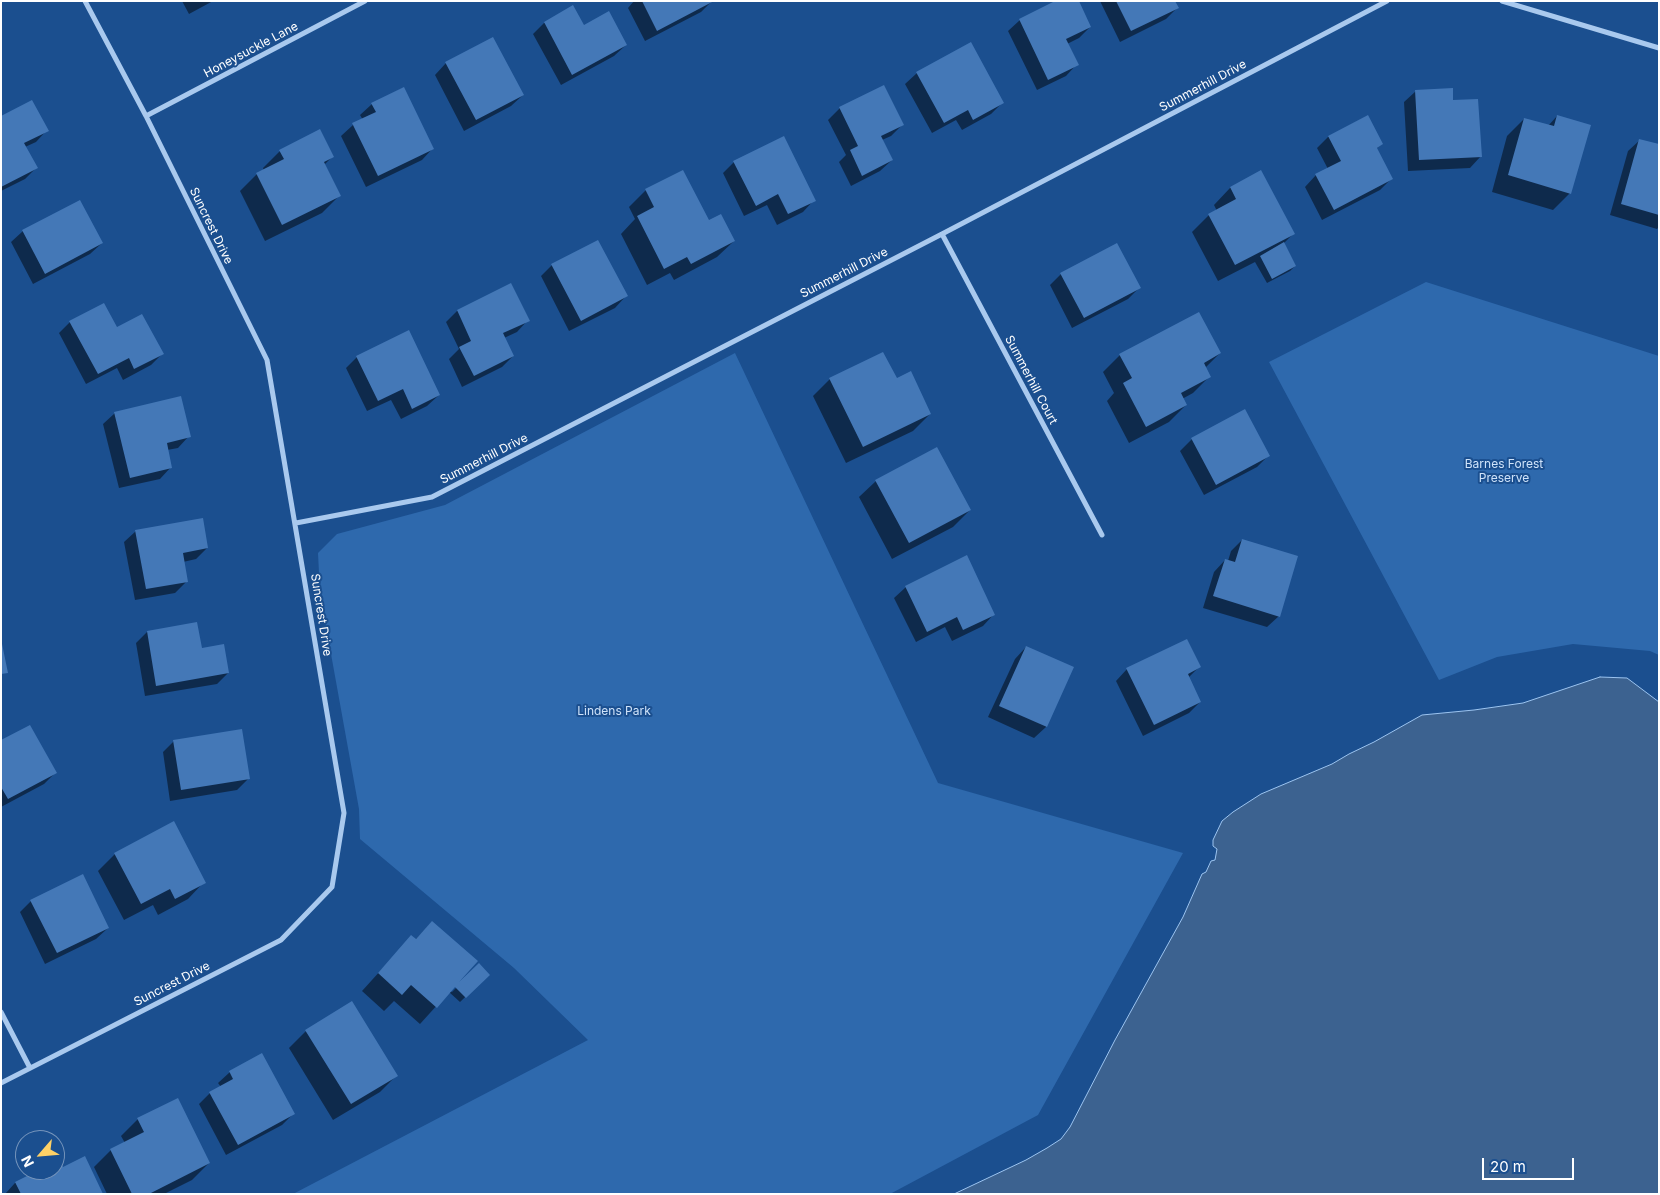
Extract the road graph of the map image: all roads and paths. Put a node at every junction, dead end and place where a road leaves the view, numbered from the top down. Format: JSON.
{"nodes":[{"id":1,"x":85,"y":1,"type":"edge"},
{"id":2,"x":365,"y":1,"type":"edge"},
{"id":3,"x":1387,"y":1,"type":"edge"},
{"id":4,"x":1502,"y":1,"type":"edge"},
{"id":5,"x":1659,"y":48,"type":"edge"},
{"id":6,"x":146,"y":116,"type":"junction"},
{"id":7,"x":942,"y":234,"type":"junction"},
{"id":8,"x":296,"y":523,"type":"junction"},
{"id":9,"x":1102,"y":535,"type":"dead end"},
{"id":10,"x":1,"y":1012,"type":"edge"},
{"id":11,"x":30,"y":1068,"type":"junction"},
{"id":12,"x":1,"y":1083,"type":"edge"}],
"edges":[{"from":1,"to":6,"type":"street","name":"Suncrest Drive"},
{"from":2,"to":6,"type":"street","name":"Honeysuckle Lane"},
{"from":3,"to":7,"type":"street","name":"Summerhill Drive"},
{"from":4,"to":5,"type":"street"},
{"from":6,"to":8,"type":"street","name":"Suncrest Drive"},
{"from":7,"to":8,"type":"street","name":"Summerhill Drive"},
{"from":7,"to":9,"type":"street","name":"Summerhill Court"},
{"from":8,"to":11,"type":"street","name":"Suncrest Drive"},
{"from":10,"to":11,"type":"street"},
{"from":11,"to":12,"type":"street","name":"Suncrest Drive"}]}
